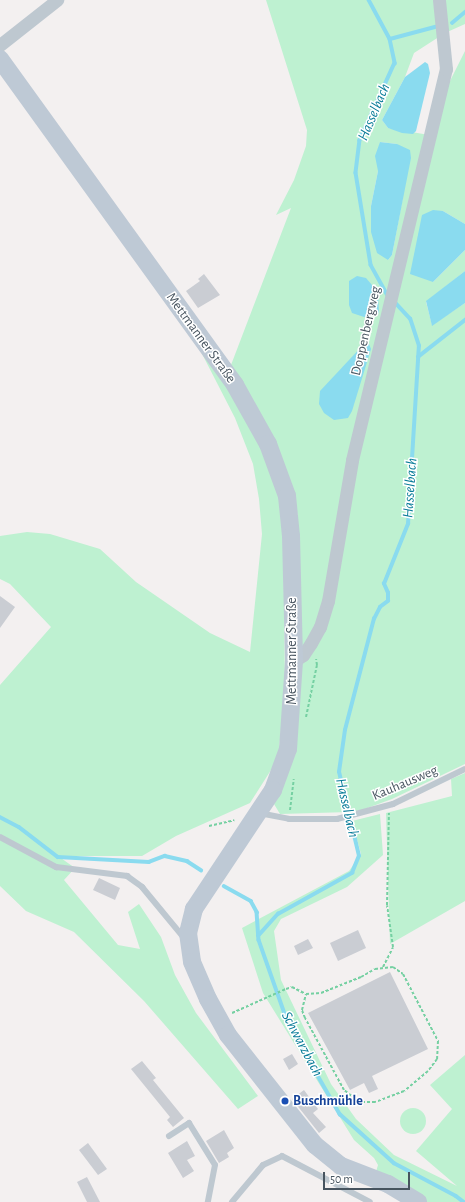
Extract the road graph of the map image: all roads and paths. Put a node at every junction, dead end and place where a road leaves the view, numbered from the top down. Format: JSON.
{"nodes":[{"id":1,"x":57,"y":0,"type":"edge"},
{"id":2,"x":439,"y":0,"type":"edge"},
{"id":3,"x":0,"y":45,"type":"edge"},
{"id":4,"x":0,"y":59,"type":"edge"},
{"id":5,"x":294,"y":661,"type":"junction"},
{"id":6,"x":465,"y":769,"type":"edge"},
{"id":7,"x":388,"y":805,"type":"junction"},
{"id":8,"x":259,"y":813,"type":"junction"},
{"id":9,"x":0,"y":837,"type":"edge"},
{"id":10,"x":188,"y":942,"type":"junction"},
{"id":11,"x":383,"y":967,"type":"junction"},
{"id":12,"x":306,"y":994,"type":"junction"},
{"id":13,"x":219,"y":1020,"type":"junction"},
{"id":14,"x":169,"y":1136,"type":"dead end"},
{"id":15,"x":412,"y":1201,"type":"edge"},
{"id":16,"x":208,"y":1202,"type":"edge"},
{"id":17,"x":232,"y":1202,"type":"edge"},
{"id":18,"x":370,"y":1202,"type":"edge"}],
"edges":[{"from":1,"to":3,"type":"street"},
{"from":2,"to":5,"type":"street","name":"Doppenbergweg"},
{"from":4,"to":5,"type":"main road","name":"Mettmanner Straße"},
{"from":5,"to":8,"type":"main road","name":"Mettmanner Straße"},
{"from":6,"to":7,"type":"lane","name":"Kauhausweg"},
{"from":7,"to":8,"type":"lane","name":"Kauhausweg"},
{"from":7,"to":11,"type":"path"},
{"from":8,"to":10,"type":"main road","name":"Mettmanner Straße"},
{"from":9,"to":10,"type":"lane"},
{"from":10,"to":13,"type":"main road","name":"Mettmanner Straße"},
{"from":11,"to":12,"type":"path"},
{"from":11,"to":12,"type":"path"},
{"from":12,"to":13,"type":"path"},
{"from":13,"to":15,"type":"main road","name":"Mettmanner Straße"},
{"from":14,"to":16,"type":"lane"},
{"from":17,"to":18,"type":"lane"}]}
